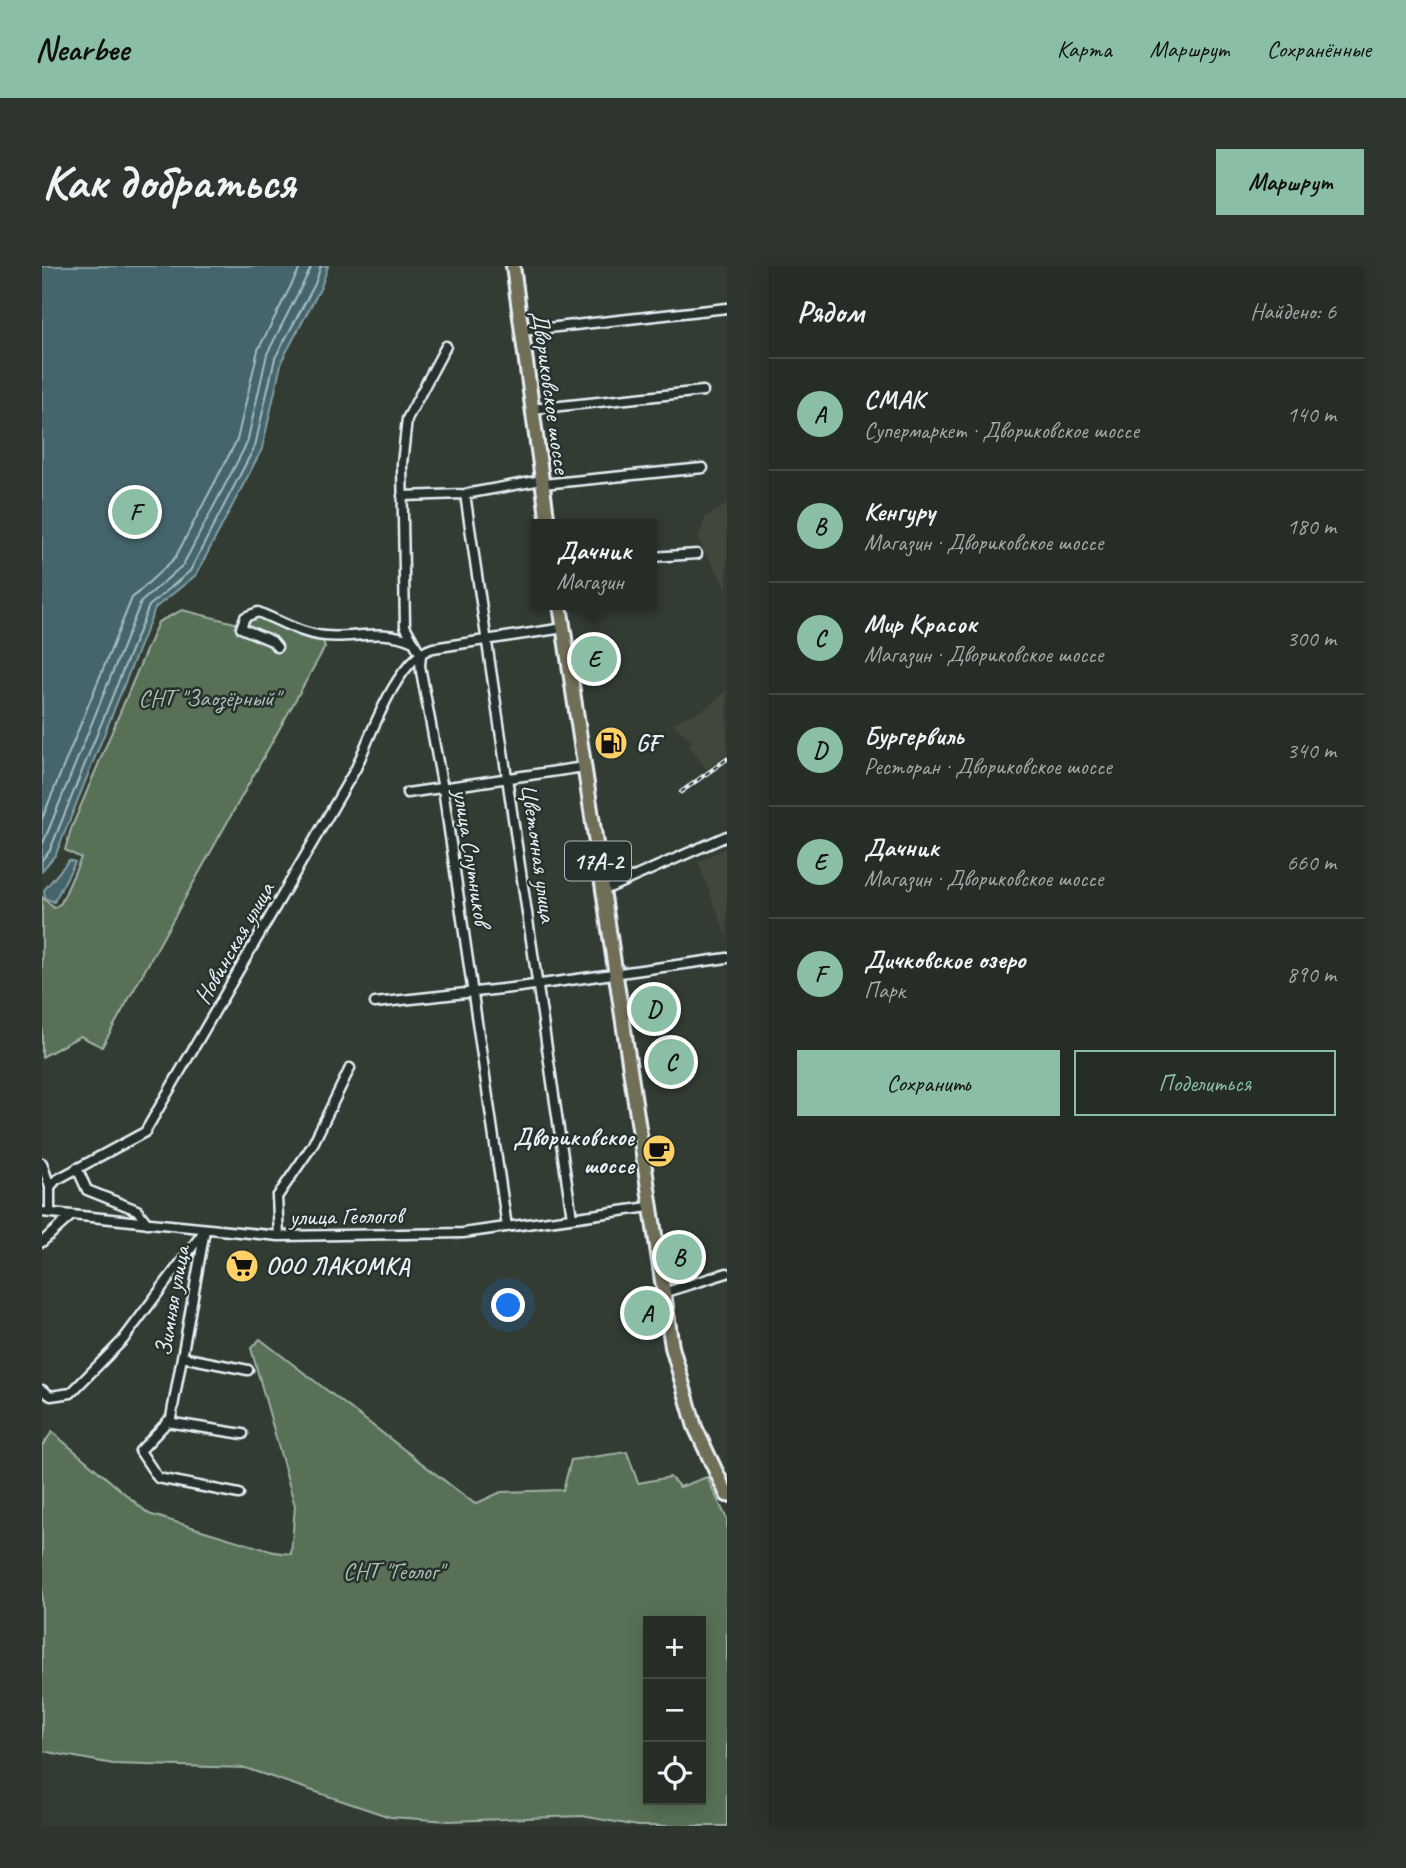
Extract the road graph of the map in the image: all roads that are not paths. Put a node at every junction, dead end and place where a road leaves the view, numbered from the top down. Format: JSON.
{"nodes":[{"id":1,"x":513,"y":266,"type":"edge"},
{"id":2,"x":727,"y":307,"type":"edge"},
{"id":3,"x":521,"y":331,"type":"junction"},
{"id":4,"x":446,"y":346,"type":"dead end"},
{"id":5,"x":703,"y":391,"type":"dead end"},
{"id":6,"x":532,"y":409,"type":"junction"},
{"id":7,"x":703,"y":468,"type":"dead end"},
{"id":8,"x":542,"y":482,"type":"junction"},
{"id":9,"x":465,"y":494,"type":"junction"},
{"id":10,"x":402,"y":496,"type":"junction"},
{"id":11,"x":547,"y":519,"type":"edge"},
{"id":12,"x":697,"y":554,"type":"dead end"},
{"id":13,"x":657,"y":557,"type":"edge"},
{"id":14,"x":561,"y":610,"type":"edge"},
{"id":15,"x":564,"y":628,"type":"junction"},
{"id":16,"x":411,"y":640,"type":"junction"},
{"id":17,"x":489,"y":640,"type":"junction"},
{"id":18,"x":277,"y":647,"type":"dead end"},
{"id":19,"x":422,"y":655,"type":"junction"},
{"id":20,"x":584,"y":767,"type":"junction"},
{"id":21,"x":510,"y":780,"type":"junction"},
{"id":22,"x":443,"y":789,"type":"junction"},
{"id":23,"x":407,"y":793,"type":"dead end"},
{"id":24,"x":727,"y":836,"type":"edge"},
{"id":25,"x":603,"y":891,"type":"junction"},
{"id":26,"x":727,"y":958,"type":"edge"},
{"id":27,"x":615,"y":974,"type":"junction"},
{"id":28,"x":537,"y":985,"type":"junction"},
{"id":29,"x":473,"y":992,"type":"junction"},
{"id":30,"x":375,"y":1003,"type":"dead end"},
{"id":31,"x":350,"y":1068,"type":"dead end"},
{"id":32,"x":42,"y":1163,"type":"edge"},
{"id":33,"x":77,"y":1168,"type":"junction"},
{"id":34,"x":50,"y":1187,"type":"junction"},
{"id":35,"x":649,"y":1207,"type":"junction"},
{"id":36,"x":46,"y":1212,"type":"edge"},
{"id":37,"x":72,"y":1215,"type":"junction"},
{"id":38,"x":572,"y":1217,"type":"junction"},
{"id":39,"x":147,"y":1223,"type":"junction"},
{"id":40,"x":508,"y":1227,"type":"junction"},
{"id":41,"x":205,"y":1230,"type":"junction"},
{"id":42,"x":279,"y":1236,"type":"junction"},
{"id":43,"x":42,"y":1242,"type":"edge"},
{"id":44,"x":727,"y":1273,"type":"edge"},
{"id":45,"x":663,"y":1293,"type":"junction"},
{"id":46,"x":182,"y":1357,"type":"junction"},
{"id":47,"x":248,"y":1370,"type":"dead end"},
{"id":48,"x":42,"y":1390,"type":"edge"},
{"id":49,"x":167,"y":1422,"type":"junction"},
{"id":50,"x":243,"y":1434,"type":"dead end"},
{"id":51,"x":239,"y":1494,"type":"dead end"},
{"id":52,"x":727,"y":1495,"type":"edge"}],
"edges":[{"from":1,"to":3,"type":"main road","name":"Двориковское шоссе"},
{"from":2,"to":3,"type":"street"},
{"from":3,"to":6,"type":"main road","name":"Двориковское шоссе"},
{"from":4,"to":10,"type":"street"},
{"from":5,"to":6,"type":"street"},
{"from":6,"to":8,"type":"main road","name":"Двориковское шоссе"},
{"from":7,"to":8,"type":"street"},
{"from":8,"to":9,"type":"street"},
{"from":8,"to":11,"type":"main road","name":"Двориковское шоссе"},
{"from":9,"to":10,"type":"street"},
{"from":9,"to":17,"type":"street","name":"Цветочная улица"},
{"from":10,"to":16,"type":"street"},
{"from":12,"to":13,"type":"street"},
{"from":14,"to":15,"type":"main road","number":"17А-2"},
{"from":15,"to":17,"type":"street"},
{"from":15,"to":20,"type":"main road","number":"17А-2"},
{"from":16,"to":18,"type":"street"},
{"from":16,"to":19,"type":"street"},
{"from":17,"to":19,"type":"street"},
{"from":17,"to":21,"type":"street","name":"Цветочная улица"},
{"from":19,"to":22,"type":"street","name":"улица Спутников"},
{"from":19,"to":33,"type":"street","name":"Новинская улица"},
{"from":20,"to":21,"type":"street"},
{"from":20,"to":25,"type":"main road","number":"17А-2"},
{"from":21,"to":22,"type":"street"},
{"from":21,"to":28,"type":"street","name":"Цветочная улица"},
{"from":22,"to":23,"type":"street"},
{"from":22,"to":29,"type":"street","name":"улица Спутников"},
{"from":24,"to":25,"type":"street"},
{"from":25,"to":27,"type":"main road","number":"17А-2"},
{"from":26,"to":27,"type":"street"},
{"from":27,"to":28,"type":"street"},
{"from":27,"to":35,"type":"main road","number":"17А-2"},
{"from":28,"to":29,"type":"street"},
{"from":28,"to":38,"type":"street","name":"Цветочная улица"},
{"from":29,"to":30,"type":"street"},
{"from":29,"to":40,"type":"street","name":"улица Спутников"},
{"from":31,"to":42,"type":"street"},
{"from":32,"to":34,"type":"street"},
{"from":33,"to":34,"type":"street","name":"Новинская улица"},
{"from":33,"to":39,"type":"street"},
{"from":34,"to":36,"type":"street"},
{"from":35,"to":38,"type":"street","name":"улица Геологов"},
{"from":35,"to":45,"type":"main road"},
{"from":36,"to":37,"type":"street","name":"улица Геологов"},
{"from":37,"to":39,"type":"street","name":"улица Геологов"},
{"from":37,"to":43,"type":"street"},
{"from":38,"to":40,"type":"street","name":"улица Геологов"},
{"from":39,"to":41,"type":"street","name":"улица Геологов"},
{"from":40,"to":42,"type":"street","name":"улица Геологов"},
{"from":41,"to":42,"type":"street","name":"улица Геологов"},
{"from":41,"to":46,"type":"street","name":"Зимняя улица"},
{"from":41,"to":48,"type":"street","name":"Зимняя улица"},
{"from":44,"to":45,"type":"street"},
{"from":45,"to":52,"type":"main road"},
{"from":46,"to":47,"type":"street"},
{"from":46,"to":49,"type":"street","name":"Зимняя улица"},
{"from":49,"to":50,"type":"street"},
{"from":49,"to":51,"type":"street","name":"Зимняя улица"}]}
